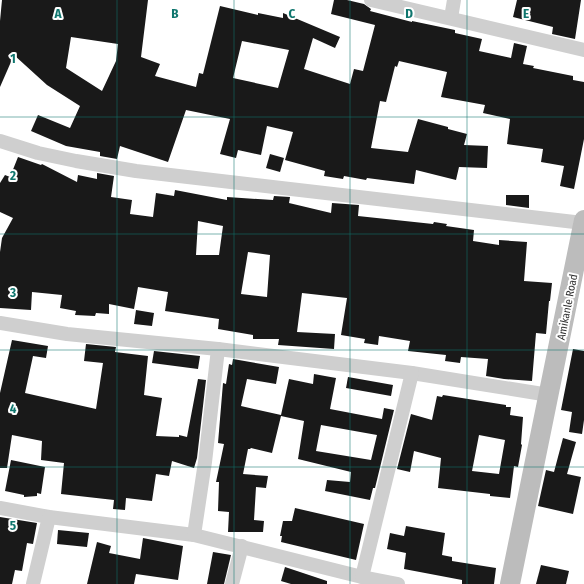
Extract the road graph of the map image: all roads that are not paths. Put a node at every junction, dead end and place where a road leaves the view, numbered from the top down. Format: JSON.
{"nodes":[{"id":1,"x":371,"y":0,"type":"edge"},
{"id":2,"x":454,"y":0,"type":"edge"},
{"id":3,"x":451,"y":18,"type":"junction"},
{"id":4,"x":584,"y":50,"type":"edge"},
{"id":5,"x":0,"y":141,"type":"edge"},
{"id":6,"x":584,"y":222,"type":"edge"},
{"id":7,"x":0,"y":323,"type":"edge"},
{"id":8,"x":218,"y":349,"type":"junction"},
{"id":9,"x":412,"y":373,"type":"junction"},
{"id":10,"x":549,"y":395,"type":"junction"},
{"id":11,"x":0,"y":508,"type":"edge"},
{"id":12,"x":50,"y":516,"type":"junction"},
{"id":13,"x":194,"y":535,"type":"junction"},
{"id":14,"x":242,"y":546,"type":"junction"},
{"id":15,"x":362,"y":577,"type":"junction"},
{"id":16,"x":33,"y":584,"type":"edge"},
{"id":17,"x":232,"y":584,"type":"edge"},
{"id":18,"x":398,"y":584,"type":"edge"},
{"id":19,"x":510,"y":584,"type":"edge"}],
"edges":[{"from":1,"to":3,"type":"street"},
{"from":2,"to":3,"type":"street"},
{"from":3,"to":4,"type":"street"},
{"from":5,"to":6,"type":"street"},
{"from":6,"to":10,"type":"street","name":"Amikanle Road"},
{"from":7,"to":8,"type":"street"},
{"from":8,"to":9,"type":"street"},
{"from":8,"to":13,"type":"street"},
{"from":9,"to":10,"type":"street"},
{"from":9,"to":15,"type":"street"},
{"from":10,"to":19,"type":"street","name":"Amikanle Road"},
{"from":11,"to":12,"type":"street"},
{"from":12,"to":13,"type":"street"},
{"from":12,"to":16,"type":"street"},
{"from":13,"to":14,"type":"street"},
{"from":14,"to":15,"type":"street"},
{"from":14,"to":17,"type":"street"},
{"from":15,"to":18,"type":"street"}]}
